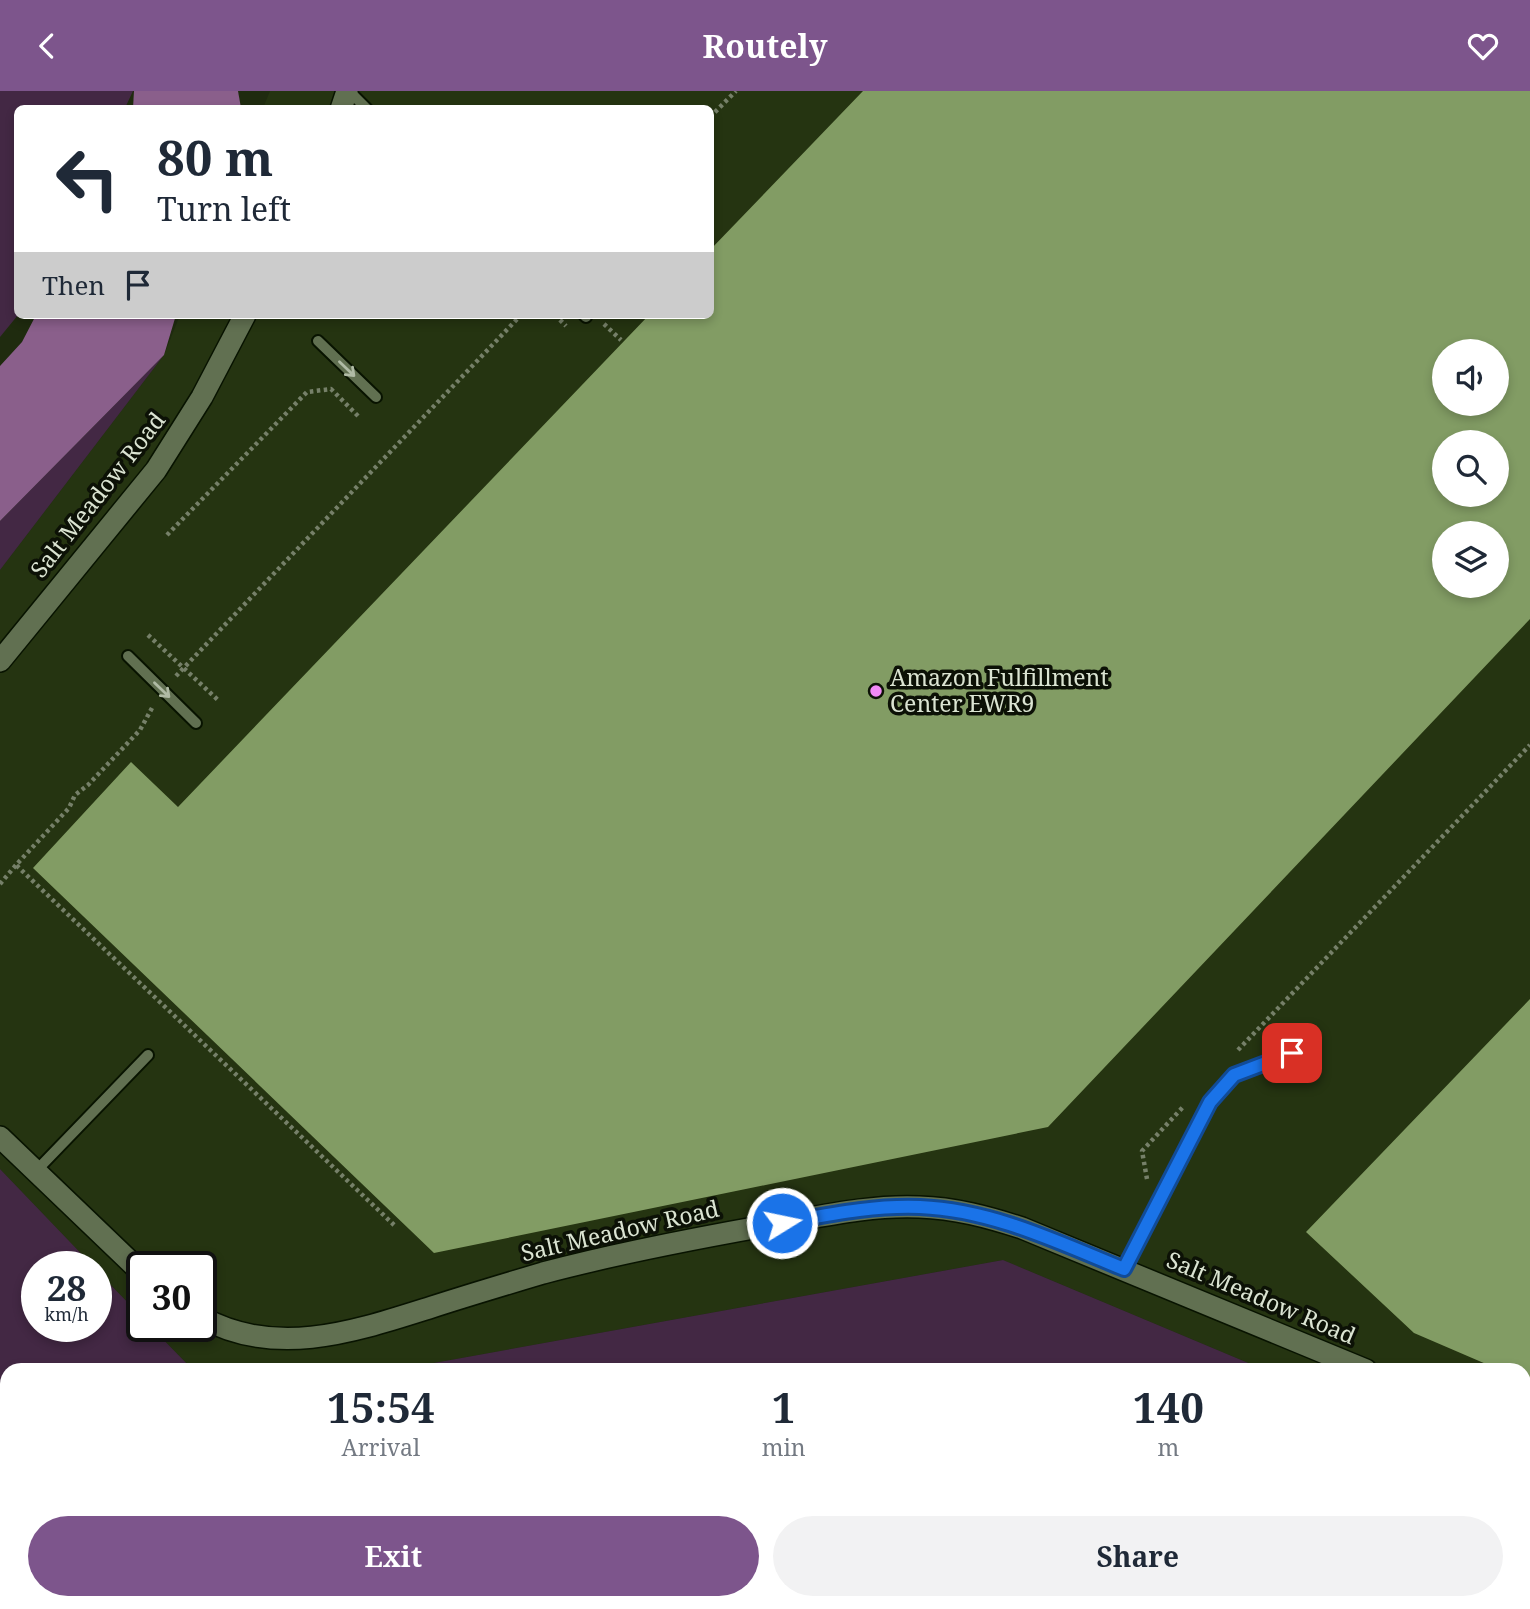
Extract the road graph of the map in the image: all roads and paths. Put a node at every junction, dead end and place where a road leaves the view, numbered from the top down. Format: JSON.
{"nodes":[{"id":1,"x":348,"y":91,"type":"edge"},
{"id":2,"x":736,"y":91,"type":"edge"},
{"id":3,"x":363,"y":105,"type":"edge"},
{"id":4,"x":714,"y":113,"type":"edge"},
{"id":5,"x":243,"y":319,"type":"edge"},
{"id":6,"x":517,"y":319,"type":"edge"},
{"id":7,"x":592,"y":319,"type":"edge"},
{"id":8,"x":621,"y":340,"type":"dead end"},
{"id":9,"x":318,"y":341,"type":"dead end"},
{"id":10,"x":376,"y":397,"type":"dead end"},
{"id":11,"x":358,"y":416,"type":"dead end"},
{"id":12,"x":167,"y":535,"type":"dead end"},
{"id":13,"x":148,"y":635,"type":"dead end"},
{"id":14,"x":128,"y":656,"type":"dead end"},
{"id":15,"x":0,"y":661,"type":"edge"},
{"id":16,"x":184,"y":667,"type":"junction"},
{"id":17,"x":162,"y":690,"type":"junction"},
{"id":18,"x":218,"y":700,"type":"dead end"},
{"id":19,"x":196,"y":723,"type":"dead end"},
{"id":20,"x":1530,"y":745,"type":"edge"},
{"id":21,"x":16,"y":865,"type":"junction"},
{"id":22,"x":0,"y":884,"type":"edge"},
{"id":23,"x":1236,"y":1052,"type":"dead end"},
{"id":24,"x":1292,"y":1053,"type":"dead end"},
{"id":25,"x":148,"y":1055,"type":"dead end"},
{"id":26,"x":1189,"y":1101,"type":"dead end"},
{"id":27,"x":0,"y":1137,"type":"edge"},
{"id":28,"x":36,"y":1171,"type":"junction"},
{"id":29,"x":1149,"y":1186,"type":"dead end"},
{"id":30,"x":394,"y":1225,"type":"dead end"},
{"id":31,"x":126,"y":1258,"type":"edge"},
{"id":32,"x":1124,"y":1269,"type":"junction"},
{"id":33,"x":217,"y":1324,"type":"edge"},
{"id":34,"x":1349,"y":1363,"type":"edge"}],
"edges":[{"from":1,"to":3,"type":"lane"},
{"from":2,"to":4,"type":"path"},
{"from":5,"to":15,"type":"street","name":"Salt Meadow Road"},
{"from":6,"to":16,"type":"path"},
{"from":7,"to":8,"type":"path"},
{"from":9,"to":10,"type":"lane","one_way":true},
{"from":11,"to":12,"type":"path"},
{"from":13,"to":16,"type":"path"},
{"from":14,"to":17,"type":"lane","one_way":true},
{"from":16,"to":17,"type":"path"},
{"from":16,"to":18,"type":"path"},
{"from":17,"to":19,"type":"lane"},
{"from":17,"to":21,"type":"path"},
{"from":20,"to":23,"type":"path"},
{"from":21,"to":22,"type":"path"},
{"from":21,"to":30,"type":"path"},
{"from":24,"to":32,"type":"lane"},
{"from":25,"to":28,"type":"lane"},
{"from":26,"to":29,"type":"path"},
{"from":27,"to":28,"type":"street"},
{"from":28,"to":31,"type":"street"},
{"from":32,"to":33,"type":"street","name":"Salt Meadow Road"},
{"from":32,"to":34,"type":"street","name":"Salt Meadow Road"}]}
